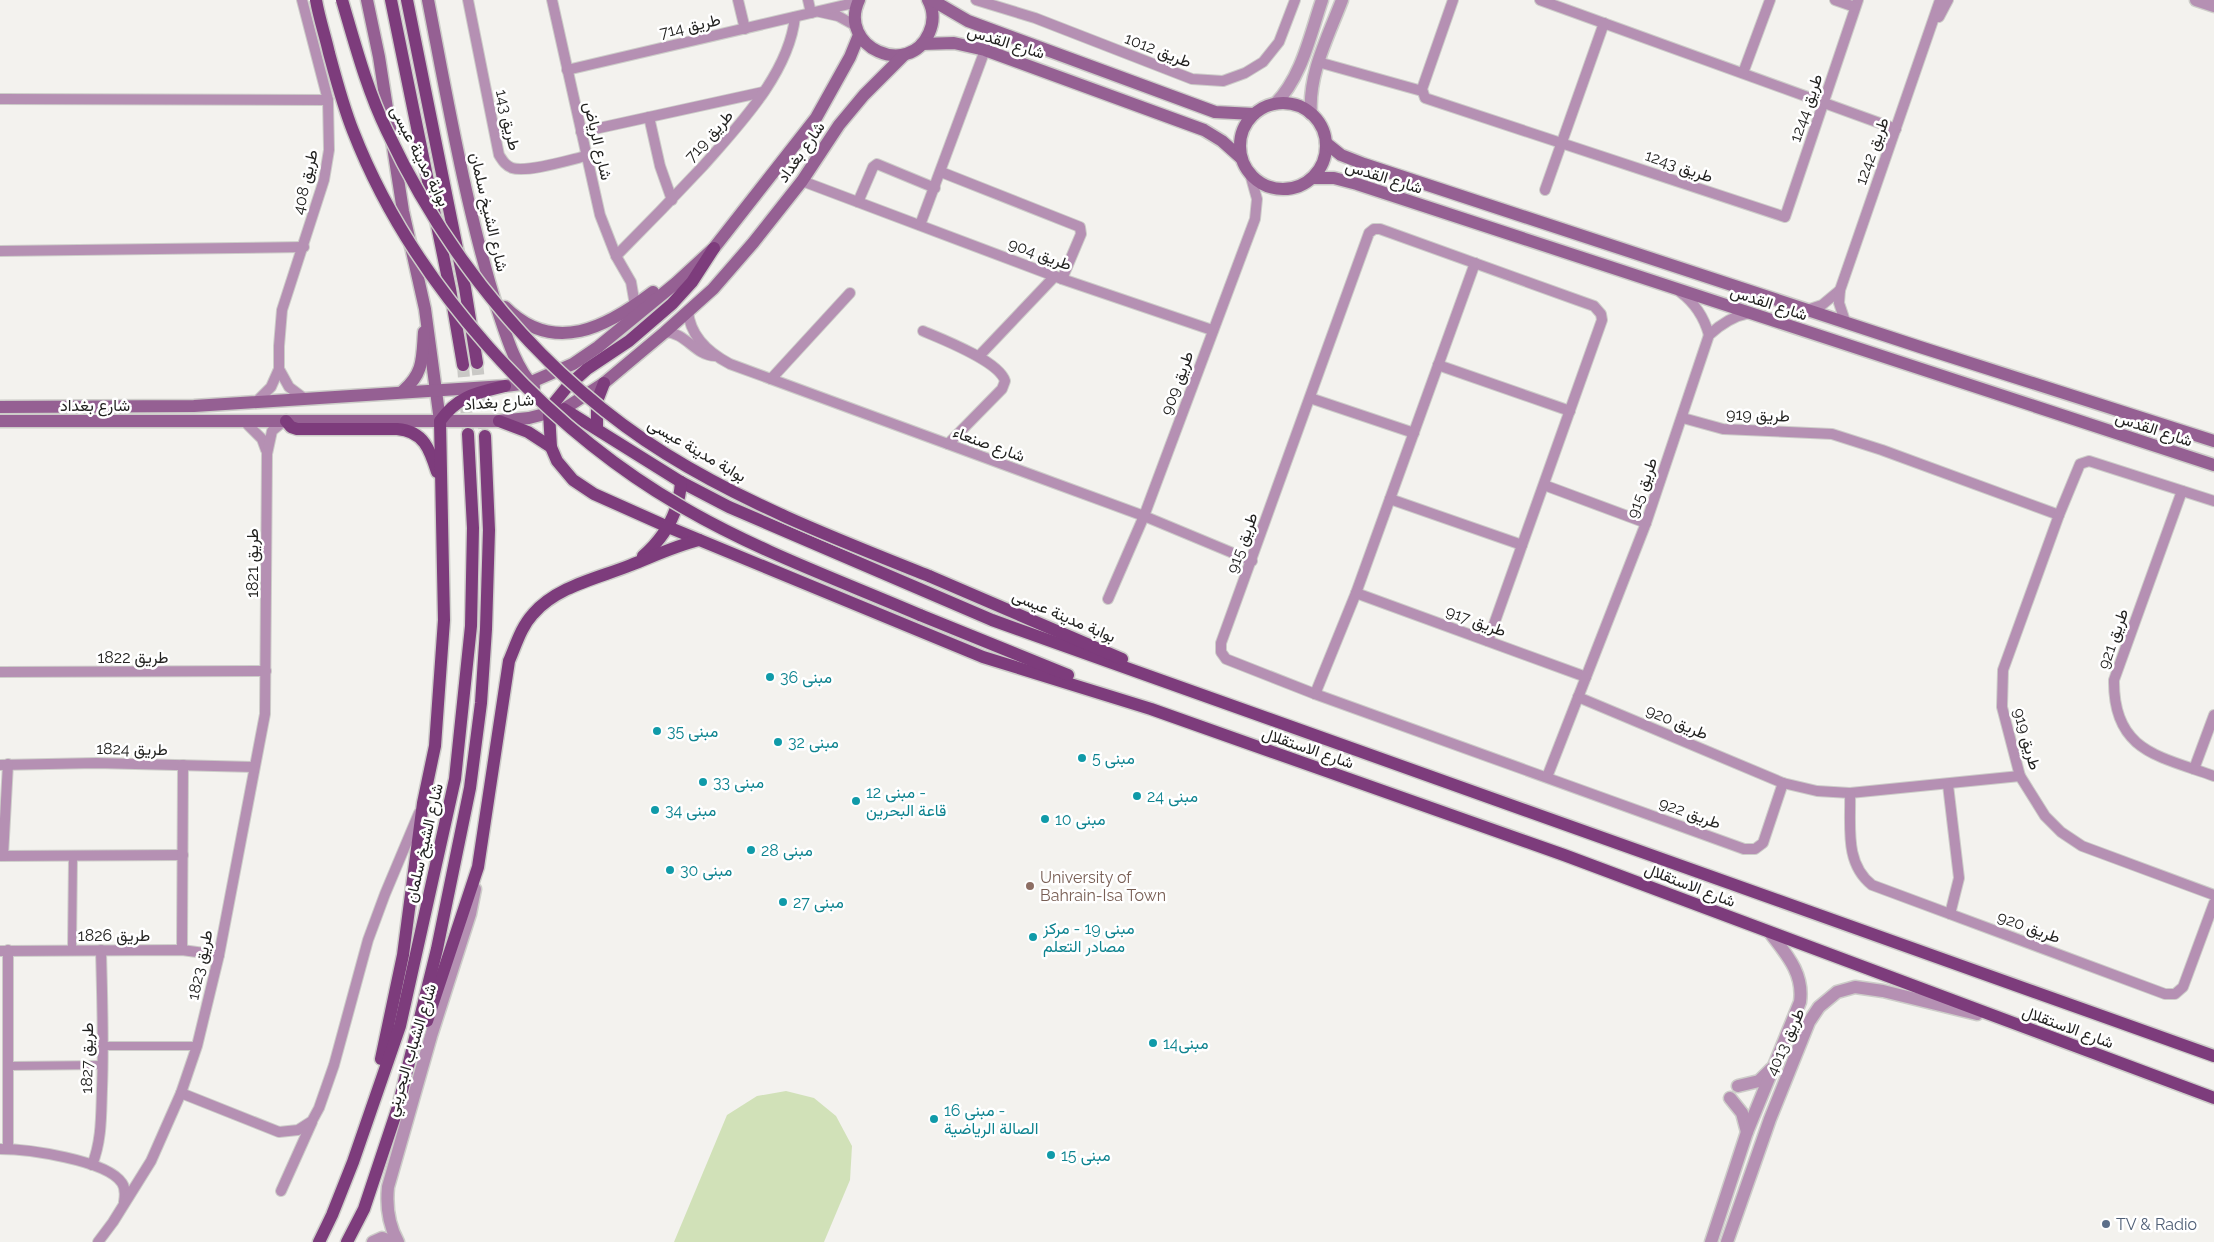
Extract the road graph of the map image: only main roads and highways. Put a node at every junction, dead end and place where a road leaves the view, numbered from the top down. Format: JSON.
{"nodes":[{"id":1,"x":316,"y":0,"type":"edge"},
{"id":2,"x":342,"y":0,"type":"edge"},
{"id":3,"x":367,"y":0,"type":"edge"},
{"id":4,"x":391,"y":0,"type":"edge"},
{"id":5,"x":407,"y":0,"type":"edge"},
{"id":6,"x":428,"y":0,"type":"edge"},
{"id":7,"x":930,"y":0,"type":"edge"},
{"id":8,"x":859,"y":1,"type":"edge"},
{"id":9,"x":858,"y":31,"type":"junction"},
{"id":10,"x":922,"y":44,"type":"junction"},
{"id":11,"x":904,"y":54,"type":"junction"},
{"id":12,"x":1254,"y":114,"type":"junction"},
{"id":13,"x":1326,"y":143,"type":"junction"},
{"id":14,"x":1241,"y":158,"type":"junction"},
{"id":15,"x":1312,"y":178,"type":"junction"},
{"id":16,"x":714,"y":248,"type":"junction"},
{"id":17,"x":490,"y":285,"type":"junction"},
{"id":18,"x":425,"y":309,"type":"junction"},
{"id":19,"x":477,"y":363,"type":"tunnel mouth"},
{"id":20,"x":463,"y":365,"type":"tunnel mouth"},
{"id":21,"x":529,"y":383,"type":"junction"},
{"id":22,"x":604,"y":383,"type":"junction"},
{"id":23,"x":505,"y":386,"type":"junction"},
{"id":24,"x":436,"y":390,"type":"junction"},
{"id":25,"x":403,"y":392,"type":"junction"},
{"id":26,"x":0,"y":407,"type":"edge"},
{"id":27,"x":556,"y":408,"type":"junction"},
{"id":28,"x":441,"y":412,"type":"junction"},
{"id":29,"x":0,"y":421,"type":"edge"},
{"id":30,"x":285,"y":421,"type":"junction"},
{"id":31,"x":500,"y":421,"type":"junction"},
{"id":32,"x":597,"y":429,"type":"junction"},
{"id":33,"x":468,"y":434,"type":"tunnel mouth"},
{"id":34,"x":484,"y":436,"type":"tunnel mouth"},
{"id":35,"x":2214,"y":441,"type":"edge"},
{"id":36,"x":551,"y":447,"type":"junction"},
{"id":37,"x":2214,"y":466,"type":"edge"},
{"id":38,"x":681,"y":482,"type":"junction"},
{"id":39,"x":442,"y":486,"type":"junction"},
{"id":40,"x":668,"y":527,"type":"junction"},
{"id":41,"x":699,"y":540,"type":"junction"},
{"id":42,"x":634,"y":564,"type":"junction"},
{"id":43,"x":1233,"y":706,"type":"junction"},
{"id":44,"x":1151,"y":709,"type":"junction"},
{"id":45,"x":2211,"y":1054,"type":"edge"},
{"id":46,"x":409,"y":1066,"type":"junction"},
{"id":47,"x":2214,"y":1098,"type":"edge"},
{"id":48,"x":368,"y":1115,"type":"junction"},
{"id":49,"x":319,"y":1242,"type":"edge"},
{"id":50,"x":347,"y":1242,"type":"edge"}],
"edges":[{"from":1,"to":44,"type":"main road","bridge":true},
{"from":2,"to":43,"type":"main road","name":"بوابة مدينة عيسى","bridge":true},
{"from":3,"to":18,"type":"main road"},
{"from":4,"to":20,"type":"main road"},
{"from":5,"to":19,"type":"main road"},
{"from":6,"to":17,"type":"main road","name":"شارع الشيخ سلمان"},
{"from":7,"to":10,"type":"main road"},
{"from":7,"to":12,"type":"main road","name":"شارع القدس"},
{"from":8,"to":9,"type":"main road","name":"شارع بغداد"},
{"from":9,"to":11,"type":"main road"},
{"from":9,"to":16,"type":"main road","name":"شارع بغداد"},
{"from":10,"to":11,"type":"main road"},
{"from":10,"to":14,"type":"main road","name":"شارع القدس"},
{"from":11,"to":22,"type":"main road","name":"شارع بغداد"},
{"from":12,"to":13,"type":"main road"},
{"from":12,"to":14,"type":"main road"},
{"from":13,"to":15,"type":"main road"},
{"from":13,"to":35,"type":"main road","name":"شارع القدس"},
{"from":14,"to":15,"type":"main road"},
{"from":15,"to":37,"type":"main road","name":"شارع القدس"},
{"from":16,"to":17,"type":"main road"},
{"from":16,"to":21,"type":"main road","name":"شارع بغداد"},
{"from":16,"to":27,"type":"main road"},
{"from":17,"to":21,"type":"main road","name":"شارع الشيخ سلمان"},
{"from":18,"to":24,"type":"main road"},
{"from":18,"to":25,"type":"main road"},
{"from":21,"to":23,"type":"main road","name":"شارع بغداد"},
{"from":21,"to":27,"type":"main road","name":"شارع الشيخ سلمان"},
{"from":22,"to":27,"type":"main road","name":"شارع بغداد"},
{"from":22,"to":32,"type":"main road"},
{"from":23,"to":24,"type":"main road","name":"شارع بغداد"},
{"from":23,"to":28,"type":"main road"},
{"from":24,"to":25,"type":"main road","name":"شارع بغداد"},
{"from":24,"to":28,"type":"main road"},
{"from":25,"to":26,"type":"main road","name":"شارع بغداد"},
{"from":27,"to":31,"type":"main road","name":"شارع بغداد"},
{"from":27,"to":32,"type":"main road"},
{"from":27,"to":36,"type":"main road"},
{"from":28,"to":30,"type":"main road","name":"شارع بغداد"},
{"from":28,"to":31,"type":"main road","name":"شارع بغداد"},
{"from":28,"to":39,"type":"main road"},
{"from":29,"to":30,"type":"main road","name":"شارع بغداد"},
{"from":30,"to":39,"type":"main road"},
{"from":31,"to":36,"type":"main road"},
{"from":32,"to":38,"type":"main road"},
{"from":33,"to":48,"type":"main road","name":"شارع الشيخ سلمان"},
{"from":34,"to":46,"type":"main road","name":"شارع الشيخ سلمان"},
{"from":36,"to":40,"type":"main road"},
{"from":38,"to":40,"type":"main road"},
{"from":38,"to":43,"type":"main road"},
{"from":39,"to":48,"type":"main road"},
{"from":40,"to":41,"type":"main road"},
{"from":40,"to":42,"type":"main road"},
{"from":41,"to":42,"type":"main road"},
{"from":41,"to":44,"type":"main road"},
{"from":42,"to":46,"type":"main road"},
{"from":43,"to":45,"type":"main road","name":"شارع الاستقلال"},
{"from":44,"to":47,"type":"main road","name":"شارع الاستقلال"},
{"from":46,"to":50,"type":"main road","name":"شارع الشيخ سلمان"},
{"from":48,"to":49,"type":"main road","name":"شارع الشيخ سلمان"}]}
